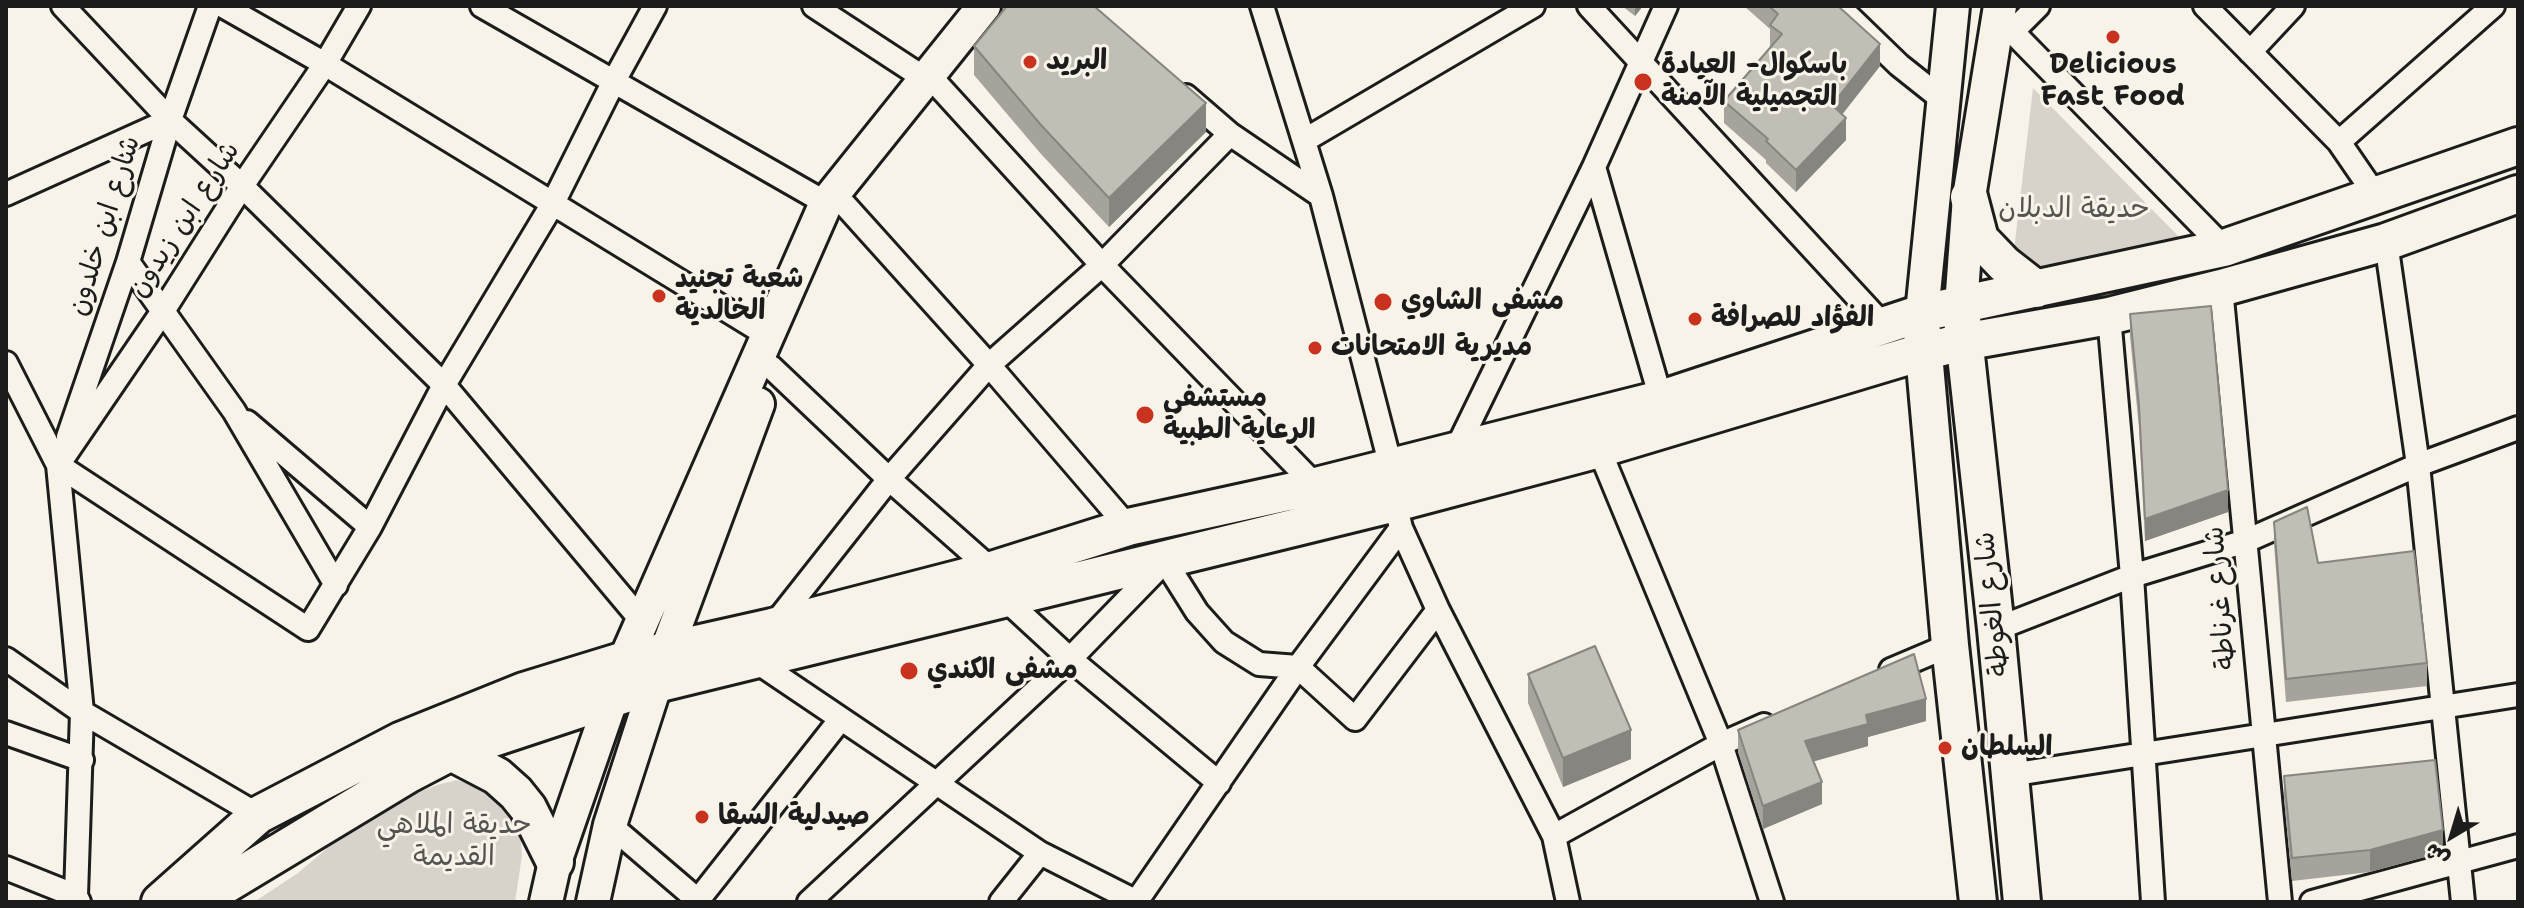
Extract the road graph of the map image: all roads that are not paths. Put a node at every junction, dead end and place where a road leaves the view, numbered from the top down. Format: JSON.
{"nodes":[{"id":1,"x":63,"y":6,"type":"edge"},
{"id":2,"x":210,"y":6,"type":"edge"},
{"id":3,"x":223,"y":6,"type":"edge"},
{"id":4,"x":359,"y":6,"type":"edge"},
{"id":5,"x":482,"y":6,"type":"edge"},
{"id":6,"x":655,"y":6,"type":"edge"},
{"id":7,"x":814,"y":6,"type":"edge"},
{"id":8,"x":984,"y":6,"type":"edge"},
{"id":9,"x":997,"y":6,"type":"edge"},
{"id":10,"x":1263,"y":6,"type":"edge"},
{"id":11,"x":1533,"y":6,"type":"edge"},
{"id":12,"x":1589,"y":6,"type":"edge"},
{"id":13,"x":1666,"y":6,"type":"edge"},
{"id":14,"x":1838,"y":6,"type":"edge"},
{"id":15,"x":1953,"y":6,"type":"edge"},
{"id":16,"x":2038,"y":6,"type":"edge"},
{"id":17,"x":2205,"y":6,"type":"edge"},
{"id":18,"x":2293,"y":6,"type":"edge"},
{"id":19,"x":2493,"y":6,"type":"edge"},
{"id":20,"x":2004,"y":19,"type":"edge"},
{"id":21,"x":2250,"y":52,"type":"junction"},
{"id":22,"x":1642,"y":61,"type":"junction"},
{"id":23,"x":325,"y":64,"type":"junction"},
{"id":24,"x":930,"y":80,"type":"junction"},
{"id":25,"x":614,"y":81,"type":"junction"},
{"id":26,"x":1173,"y":85,"type":"edge"},
{"id":27,"x":1943,"y":100,"type":"junction"},
{"id":28,"x":170,"y":120,"type":"junction"},
{"id":29,"x":1230,"y":134,"type":"junction"},
{"id":30,"x":1305,"y":140,"type":"junction"},
{"id":31,"x":2339,"y":142,"type":"junction"},
{"id":32,"x":2518,"y":146,"type":"edge"},
{"id":33,"x":1594,"y":167,"type":"junction"},
{"id":34,"x":242,"y":186,"type":"junction"},
{"id":35,"x":6,"y":194,"type":"edge"},
{"id":36,"x":2518,"y":194,"type":"edge"},
{"id":37,"x":1321,"y":196,"type":"junction"},
{"id":38,"x":2376,"y":196,"type":"junction"},
{"id":39,"x":1969,"y":197,"type":"junction"},
{"id":40,"x":836,"y":204,"type":"junction"},
{"id":41,"x":552,"y":205,"type":"junction"},
{"id":42,"x":2386,"y":242,"type":"junction"},
{"id":43,"x":2224,"y":248,"type":"junction"},
{"id":44,"x":128,"y":262,"type":"junction"},
{"id":45,"x":1102,"y":265,"type":"junction"},
{"id":46,"x":2221,"y":288,"type":"junction"},
{"id":47,"x":2036,"y":289,"type":"junction"},
{"id":48,"x":1961,"y":306,"type":"junction"},
{"id":49,"x":163,"y":311,"type":"junction"},
{"id":50,"x":1922,"y":313,"type":"junction"},
{"id":51,"x":2109,"y":316,"type":"junction"},
{"id":52,"x":1884,"y":326,"type":"junction"},
{"id":53,"x":766,"y":334,"type":"junction"},
{"id":54,"x":1963,"y":342,"type":"junction"},
{"id":55,"x":1922,"y":352,"type":"junction"},
{"id":56,"x":6,"y":363,"type":"edge"},
{"id":57,"x":989,"y":365,"type":"junction"},
{"id":58,"x":771,"y":367,"type":"junction"},
{"id":59,"x":444,"y":385,"type":"junction"},
{"id":60,"x":1661,"y":399,"type":"junction"},
{"id":61,"x":234,"y":411,"type":"junction"},
{"id":62,"x":2518,"y":428,"type":"edge"},
{"id":63,"x":1599,"y":449,"type":"junction"},
{"id":64,"x":1456,"y":450,"type":"junction"},
{"id":65,"x":58,"y":465,"type":"junction"},
{"id":66,"x":2418,"y":465,"type":"junction"},
{"id":67,"x":1391,"y":467,"type":"junction"},
{"id":68,"x":889,"y":479,"type":"junction"},
{"id":69,"x":1316,"y":486,"type":"junction"},
{"id":70,"x":1398,"y":516,"type":"junction"},
{"id":71,"x":370,"y":527,"type":"junction"},
{"id":72,"x":1128,"y":527,"type":"junction"},
{"id":73,"x":2246,"y":541,"type":"junction"},
{"id":74,"x":1165,"y":561,"type":"junction"},
{"id":75,"x":2132,"y":576,"type":"junction"},
{"id":76,"x":336,"y":585,"type":"junction"},
{"id":77,"x":998,"y":585,"type":"junction"},
{"id":78,"x":1438,"y":610,"type":"junction"},
{"id":79,"x":641,"y":620,"type":"junction"},
{"id":80,"x":772,"y":627,"type":"junction"},
{"id":81,"x":1996,"y":629,"type":"junction"},
{"id":82,"x":1950,"y":645,"type":"junction"},
{"id":83,"x":8,"y":658,"type":"edge"},
{"id":84,"x":1070,"y":659,"type":"junction"},
{"id":85,"x":625,"y":660,"type":"junction"},
{"id":86,"x":754,"y":660,"type":"junction"},
{"id":87,"x":1298,"y":667,"type":"junction"},
{"id":88,"x":661,"y":668,"type":"junction"},
{"id":89,"x":1878,"y":676,"type":"edge"},
{"id":90,"x":2518,"y":695,"type":"edge"},
{"id":91,"x":611,"y":698,"type":"junction"},
{"id":92,"x":2444,"y":707,"type":"junction"},
{"id":93,"x":82,"y":712,"type":"junction"},
{"id":94,"x":1778,"y":719,"type":"edge"},
{"id":95,"x":840,"y":720,"type":"junction"},
{"id":96,"x":6,"y":733,"type":"edge"},
{"id":97,"x":2264,"y":735,"type":"junction"},
{"id":98,"x":1721,"y":744,"type":"junction"},
{"id":99,"x":451,"y":752,"type":"junction"},
{"id":100,"x":2143,"y":754,"type":"junction"},
{"id":101,"x":82,"y":760,"type":"junction"},
{"id":102,"x":2010,"y":775,"type":"junction"},
{"id":103,"x":934,"y":783,"type":"junction"},
{"id":104,"x":1219,"y":783,"type":"junction"},
{"id":105,"x":258,"y":815,"type":"junction"},
{"id":106,"x":610,"y":825,"type":"junction"},
{"id":107,"x":1554,"y":836,"type":"junction"},
{"id":108,"x":2518,"y":846,"type":"edge"},
{"id":109,"x":1040,"y":853,"type":"junction"},
{"id":110,"x":555,"y":862,"type":"junction"},
{"id":111,"x":2459,"y":862,"type":"junction"},
{"id":112,"x":6,"y":868,"type":"edge"},
{"id":113,"x":78,"y":899,"type":"edge"},
{"id":114,"x":699,"y":901,"type":"edge"},
{"id":115,"x":160,"y":902,"type":"edge"},
{"id":116,"x":197,"y":902,"type":"edge"},
{"id":117,"x":546,"y":902,"type":"edge"},
{"id":118,"x":593,"y":902,"type":"edge"},
{"id":119,"x":809,"y":902,"type":"edge"},
{"id":120,"x":1001,"y":902,"type":"edge"},
{"id":121,"x":1136,"y":902,"type":"edge"},
{"id":122,"x":1568,"y":902,"type":"edge"},
{"id":123,"x":1772,"y":902,"type":"edge"},
{"id":124,"x":1978,"y":902,"type":"edge"},
{"id":125,"x":2022,"y":902,"type":"edge"},
{"id":126,"x":2153,"y":902,"type":"edge"},
{"id":127,"x":2280,"y":902,"type":"edge"},
{"id":128,"x":2312,"y":902,"type":"edge"},
{"id":129,"x":2463,"y":902,"type":"edge"}],
"edges":[{"from":1,"to":28,"type":"street"},
{"from":2,"to":28,"type":"street","name":"شارع ابن خلدون"},
{"from":3,"to":23,"type":"street"},
{"from":4,"to":23,"type":"street","name":"شارع ابن زيدون"},
{"from":5,"to":25,"type":"street"},
{"from":6,"to":25,"type":"street"},
{"from":7,"to":24,"type":"street"},
{"from":8,"to":24,"type":"main road"},
{"from":9,"to":24,"type":"main road"},
{"from":10,"to":30,"type":"street"},
{"from":11,"to":30,"type":"street"},
{"from":12,"to":22,"type":"street"},
{"from":13,"to":22,"type":"street"},
{"from":14,"to":27,"type":"street"},
{"from":15,"to":27,"type":"main road"},
{"from":16,"to":20,"type":"street"},
{"from":17,"to":21,"type":"street"},
{"from":18,"to":21,"type":"street"},
{"from":19,"to":31,"type":"street"},
{"from":20,"to":39,"type":"main road"},
{"from":20,"to":43,"type":"street"},
{"from":21,"to":31,"type":"street"},
{"from":22,"to":33,"type":"street"},
{"from":22,"to":52,"type":"street"},
{"from":23,"to":34,"type":"street","name":"شارع ابن زيدون"},
{"from":23,"to":41,"type":"street"},
{"from":24,"to":40,"type":"main road"},
{"from":24,"to":45,"type":"street"},
{"from":25,"to":40,"type":"street"},
{"from":25,"to":41,"type":"street"},
{"from":26,"to":29,"type":"street"},
{"from":27,"to":50,"type":"main road"},
{"from":28,"to":34,"type":"street"},
{"from":28,"to":35,"type":"street"},
{"from":28,"to":44,"type":"street","name":"شارع ابن خلدون"},
{"from":29,"to":37,"type":"street"},
{"from":29,"to":45,"type":"street"},
{"from":30,"to":37,"type":"street"},
{"from":31,"to":38,"type":"street"},
{"from":32,"to":38,"type":"main road"},
{"from":33,"to":60,"type":"street"},
{"from":33,"to":64,"type":"street"},
{"from":34,"to":49,"type":"street","name":"شارع ابن زيدون"},
{"from":34,"to":59,"type":"street"},
{"from":36,"to":42,"type":"main road"},
{"from":37,"to":67,"type":"street"},
{"from":38,"to":43,"type":"main road"},
{"from":39,"to":47,"type":"main road"},
{"from":39,"to":48,"type":"main road"},
{"from":40,"to":53,"type":"main road"},
{"from":40,"to":57,"type":"street"},
{"from":40,"to":58,"type":"main road"},
{"from":41,"to":53,"type":"street"},
{"from":41,"to":59,"type":"street"},
{"from":42,"to":46,"type":"main road"},
{"from":42,"to":66,"type":"street"},
{"from":43,"to":47,"type":"main road"},
{"from":44,"to":49,"type":"street"},
{"from":44,"to":65,"type":"street","name":"شارع ابن خلدون"},
{"from":45,"to":57,"type":"street"},
{"from":45,"to":69,"type":"street"},
{"from":46,"to":51,"type":"main road"},
{"from":46,"to":73,"type":"street","name":"شارع غرناطة"},
{"from":47,"to":48,"type":"main road"},
{"from":48,"to":50,"type":"main road"},
{"from":48,"to":54,"type":"main road","name":"شارع الغوطة"},
{"from":49,"to":61,"type":"street"},
{"from":49,"to":65,"type":"street","name":"شارع ابن زيدون"},
{"from":50,"to":52,"type":"main road"},
{"from":50,"to":55,"type":"main road"},
{"from":51,"to":54,"type":"main road"},
{"from":51,"to":75,"type":"street"},
{"from":52,"to":60,"type":"main road"},
{"from":53,"to":79,"type":"main road"},
{"from":54,"to":55,"type":"main road"},
{"from":54,"to":81,"type":"main road","name":"شارع الغوطة"},
{"from":55,"to":63,"type":"main road"},
{"from":55,"to":82,"type":"main road"},
{"from":56,"to":65,"type":"street"},
{"from":57,"to":68,"type":"street"},
{"from":57,"to":72,"type":"street"},
{"from":58,"to":68,"type":"street"},
{"from":58,"to":88,"type":"main road"},
{"from":59,"to":71,"type":"street"},
{"from":59,"to":79,"type":"street"},
{"from":60,"to":64,"type":"main road"},
{"from":61,"to":71,"type":"street"},
{"from":61,"to":76,"type":"street"},
{"from":62,"to":66,"type":"street"},
{"from":63,"to":70,"type":"main road"},
{"from":63,"to":98,"type":"street"},
{"from":64,"to":67,"type":"main road"},
{"from":65,"to":76,"type":"street"},
{"from":65,"to":93,"type":"street"},
{"from":66,"to":73,"type":"street"},
{"from":66,"to":92,"type":"street"},
{"from":67,"to":69,"type":"main road"},
{"from":68,"to":77,"type":"street"},
{"from":68,"to":80,"type":"street"},
{"from":69,"to":72,"type":"main road"},
{"from":70,"to":74,"type":"main road"},
{"from":70,"to":78,"type":"street"},
{"from":70,"to":87,"type":"street"},
{"from":71,"to":76,"type":"street"},
{"from":72,"to":77,"type":"main road"},
{"from":73,"to":75,"type":"street"},
{"from":73,"to":97,"type":"street","name":"شارع غرناطة"},
{"from":74,"to":77,"type":"main road"},
{"from":74,"to":84,"type":"street"},
{"from":74,"to":87,"type":"street"},
{"from":75,"to":81,"type":"street"},
{"from":75,"to":100,"type":"street"},
{"from":77,"to":80,"type":"main road"},
{"from":77,"to":84,"type":"street"},
{"from":77,"to":86,"type":"main road"},
{"from":78,"to":87,"type":"street"},
{"from":78,"to":107,"type":"street"},
{"from":79,"to":85,"type":"main road"},
{"from":80,"to":88,"type":"main road"},
{"from":81,"to":102,"type":"main road","name":"شارع الغوطة"},
{"from":82,"to":89,"type":"street"},
{"from":82,"to":124,"type":"main road"},
{"from":83,"to":93,"type":"street"},
{"from":84,"to":103,"type":"street"},
{"from":84,"to":104,"type":"street"},
{"from":85,"to":88,"type":"main road"},
{"from":85,"to":91,"type":"main road"},
{"from":85,"to":105,"type":"main road"},
{"from":86,"to":88,"type":"main road"},
{"from":86,"to":95,"type":"street"},
{"from":87,"to":104,"type":"street"},
{"from":88,"to":91,"type":"main road"},
{"from":88,"to":106,"type":"main road"},
{"from":90,"to":92,"type":"street"},
{"from":91,"to":99,"type":"main road"},
{"from":91,"to":110,"type":"main road"},
{"from":92,"to":97,"type":"street"},
{"from":92,"to":111,"type":"street"},
{"from":93,"to":101,"type":"street"},
{"from":93,"to":105,"type":"street"},
{"from":94,"to":98,"type":"street"},
{"from":95,"to":103,"type":"street"},
{"from":95,"to":114,"type":"street"},
{"from":96,"to":101,"type":"street"},
{"from":97,"to":100,"type":"street"},
{"from":97,"to":127,"type":"street","name":"شارع غرناطة"},
{"from":98,"to":107,"type":"street"},
{"from":98,"to":123,"type":"street"},
{"from":99,"to":110,"type":"main road"},
{"from":99,"to":116,"type":"main road"},
{"from":100,"to":102,"type":"street"},
{"from":100,"to":126,"type":"street"},
{"from":101,"to":113,"type":"street"},
{"from":102,"to":125,"type":"main road","name":"شارع الغوطة"},
{"from":103,"to":109,"type":"street"},
{"from":103,"to":119,"type":"street"},
{"from":104,"to":121,"type":"street"},
{"from":105,"to":115,"type":"main road"},
{"from":106,"to":114,"type":"street"},
{"from":106,"to":118,"type":"main road"},
{"from":107,"to":122,"type":"street"},
{"from":108,"to":111,"type":"street"},
{"from":109,"to":120,"type":"street"},
{"from":109,"to":121,"type":"street"},
{"from":110,"to":117,"type":"main road"},
{"from":111,"to":128,"type":"street"},
{"from":111,"to":129,"type":"street"},
{"from":112,"to":113,"type":"street"}]}
